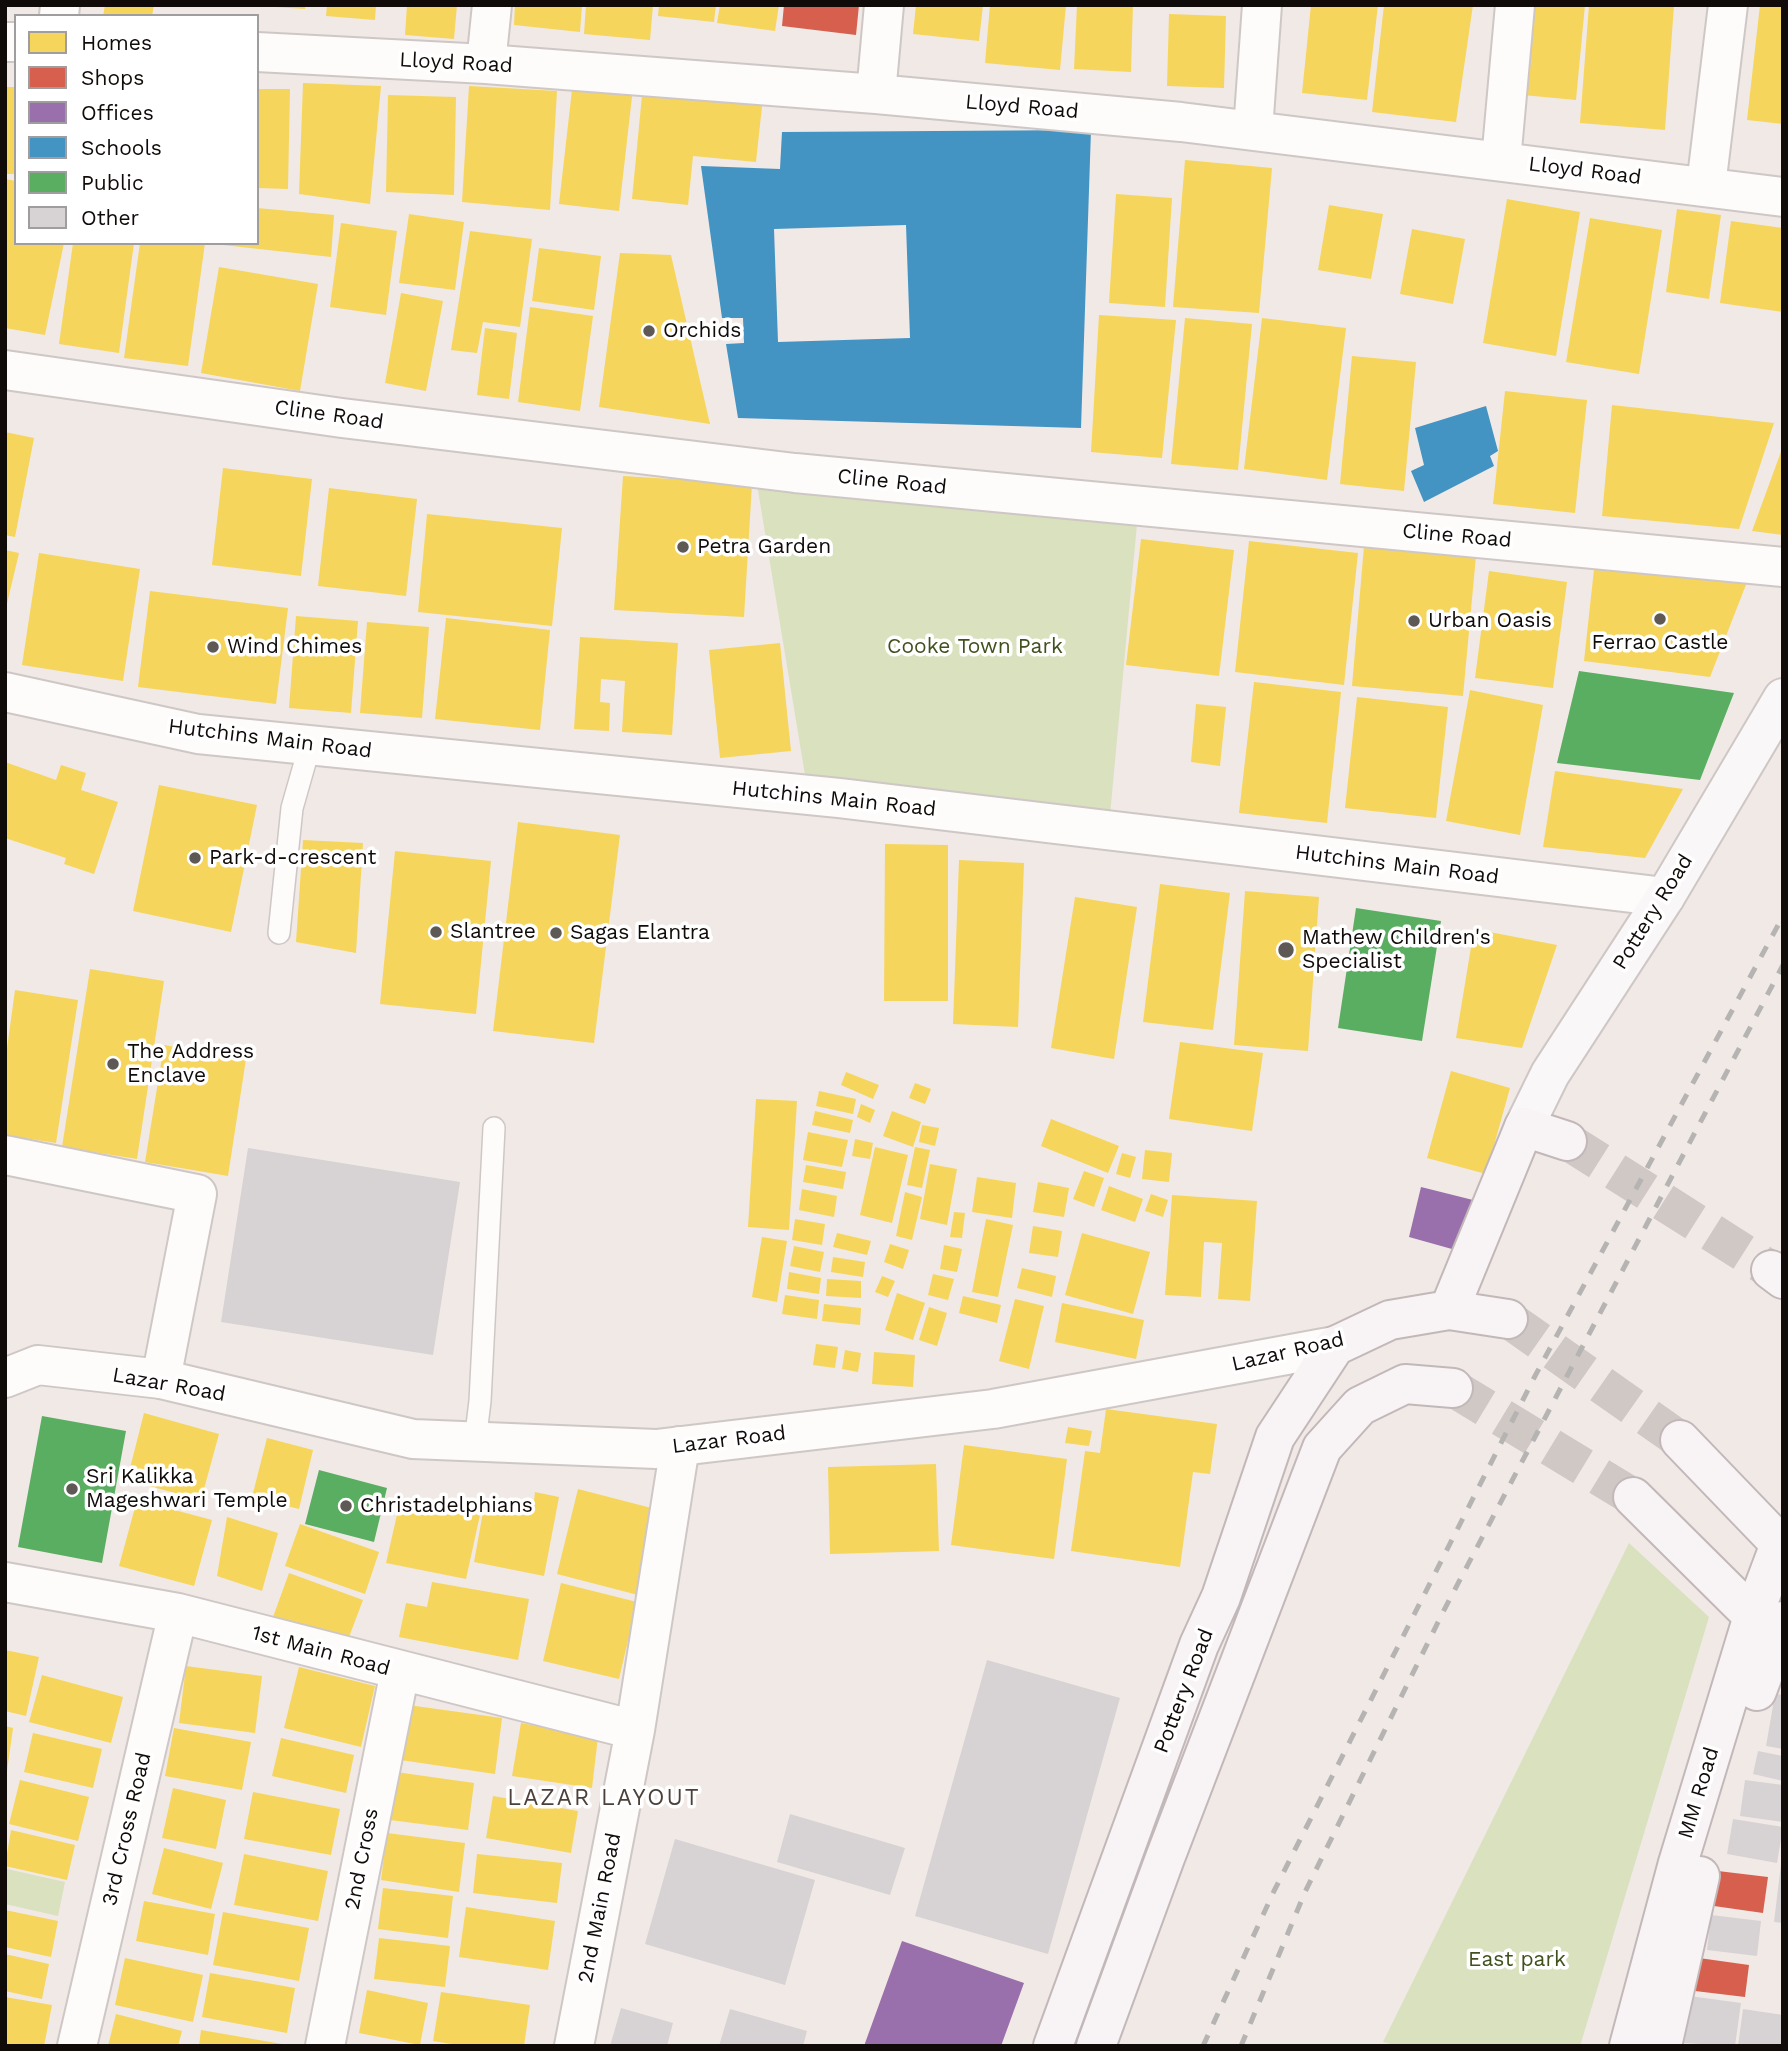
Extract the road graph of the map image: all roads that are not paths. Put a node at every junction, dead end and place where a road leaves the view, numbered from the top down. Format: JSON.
{"nodes":[{"id":1,"x":492,"y":5,"type":"edge"},
{"id":2,"x":884,"y":5,"type":"edge"},
{"id":3,"x":1262,"y":5,"type":"edge"},
{"id":4,"x":1515,"y":5,"type":"edge"},
{"id":5,"x":1728,"y":5,"type":"edge"},
{"id":6,"x":259,"y":52,"type":"edge"},
{"id":7,"x":486,"y":64,"type":"junction"},
{"id":8,"x":876,"y":94,"type":"junction"},
{"id":9,"x":1253,"y":130,"type":"junction"},
{"id":10,"x":1501,"y":161,"type":"junction"},
{"id":11,"x":1706,"y":186,"type":"junction"},
{"id":12,"x":1783,"y":197,"type":"edge"},
{"id":13,"x":5,"y":370,"type":"edge"},
{"id":14,"x":1783,"y":567,"type":"edge"},
{"id":15,"x":5,"y":692,"type":"edge"},
{"id":16,"x":1783,"y":698,"type":"edge"},
{"id":17,"x":310,"y":745,"type":"junction"},
{"id":18,"x":1665,"y":897,"type":"junction"},
{"id":19,"x":278,"y":933,"type":"dead end"},
{"id":20,"x":1524,"y":1126,"type":"junction"},
{"id":21,"x":494,"y":1128,"type":"dead end"},
{"id":22,"x":1567,"y":1140,"type":"tunnel mouth"},
{"id":23,"x":5,"y":1155,"type":"edge"},
{"id":24,"x":1449,"y":1310,"type":"junction"},
{"id":25,"x":1508,"y":1319,"type":"tunnel mouth"},
{"id":26,"x":1335,"y":1346,"type":"junction"},
{"id":27,"x":5,"y":1378,"type":"edge"},
{"id":28,"x":161,"y":1379,"type":"junction"},
{"id":29,"x":1453,"y":1388,"type":"tunnel mouth"},
{"id":30,"x":1680,"y":1440,"type":"tunnel mouth"},
{"id":31,"x":475,"y":1442,"type":"junction"},
{"id":32,"x":680,"y":1446,"type":"junction"},
{"id":33,"x":1633,"y":1497,"type":"tunnel mouth"},
{"id":34,"x":1782,"y":1546,"type":"edge"},
{"id":35,"x":5,"y":1582,"type":"edge"},
{"id":36,"x":178,"y":1613,"type":"junction"},
{"id":37,"x":1771,"y":1624,"type":"edge"},
{"id":38,"x":400,"y":1671,"type":"junction"},
{"id":39,"x":635,"y":1730,"type":"junction"},
{"id":40,"x":77,"y":2046,"type":"edge"},
{"id":41,"x":325,"y":2046,"type":"edge"},
{"id":42,"x":574,"y":2046,"type":"edge"},
{"id":43,"x":1053,"y":2046,"type":"edge"},
{"id":44,"x":1096,"y":2046,"type":"edge"},
{"id":45,"x":1629,"y":2046,"type":"edge"},
{"id":46,"x":1662,"y":2046,"type":"edge"}],
"edges":[{"from":1,"to":7,"type":"street"},
{"from":2,"to":8,"type":"street"},
{"from":3,"to":9,"type":"street"},
{"from":4,"to":10,"type":"street"},
{"from":5,"to":11,"type":"street"},
{"from":6,"to":7,"type":"street","name":"Lloyd Road"},
{"from":7,"to":8,"type":"street","name":"Lloyd Road"},
{"from":8,"to":9,"type":"street","name":"Lloyd Road"},
{"from":9,"to":10,"type":"street","name":"Lloyd Road"},
{"from":10,"to":11,"type":"street","name":"Lloyd Road"},
{"from":11,"to":12,"type":"street","name":"Lloyd Road"},
{"from":13,"to":14,"type":"street","name":"Cline Road"},
{"from":15,"to":17,"type":"street","name":"Hutchins Main Road"},
{"from":16,"to":18,"type":"main road","name":"Pottery Road"},
{"from":17,"to":18,"type":"street","name":"Hutchins Main Road"},
{"from":17,"to":19,"type":"lane"},
{"from":18,"to":20,"type":"main road","name":"Pottery Road"},
{"from":20,"to":22,"type":"main road"},
{"from":20,"to":24,"type":"main road"},
{"from":21,"to":31,"type":"lane"},
{"from":23,"to":28,"type":"street"},
{"from":24,"to":25,"type":"main road","name":"Lazar Road"},
{"from":24,"to":26,"type":"main road","name":"Lazar Road"},
{"from":26,"to":32,"type":"street","name":"Lazar Road"},
{"from":26,"to":43,"type":"main road","name":"Pottery Road"},
{"from":27,"to":28,"type":"street","name":"Lazar Road"},
{"from":28,"to":31,"type":"street","name":"Lazar Road"},
{"from":29,"to":44,"type":"main road","name":"Pottery Road"},
{"from":30,"to":34,"type":"main road"},
{"from":31,"to":32,"type":"street","name":"Lazar Road"},
{"from":32,"to":39,"type":"street","name":"2nd Main Road"},
{"from":33,"to":37,"type":"main road"},
{"from":34,"to":37,"type":"main road","name":"MM Road"},
{"from":35,"to":36,"type":"street","name":"1st Main Road"},
{"from":36,"to":38,"type":"street","name":"1st Main Road"},
{"from":36,"to":40,"type":"street","name":"3rd Cross Road"},
{"from":37,"to":45,"type":"main road","name":"MM Road"},
{"from":37,"to":46,"type":"main road","name":"MM Road"},
{"from":38,"to":39,"type":"street","name":"1st Main Road"},
{"from":38,"to":41,"type":"street","name":"2nd Cross"},
{"from":39,"to":42,"type":"street","name":"2nd Main Road"}]}
